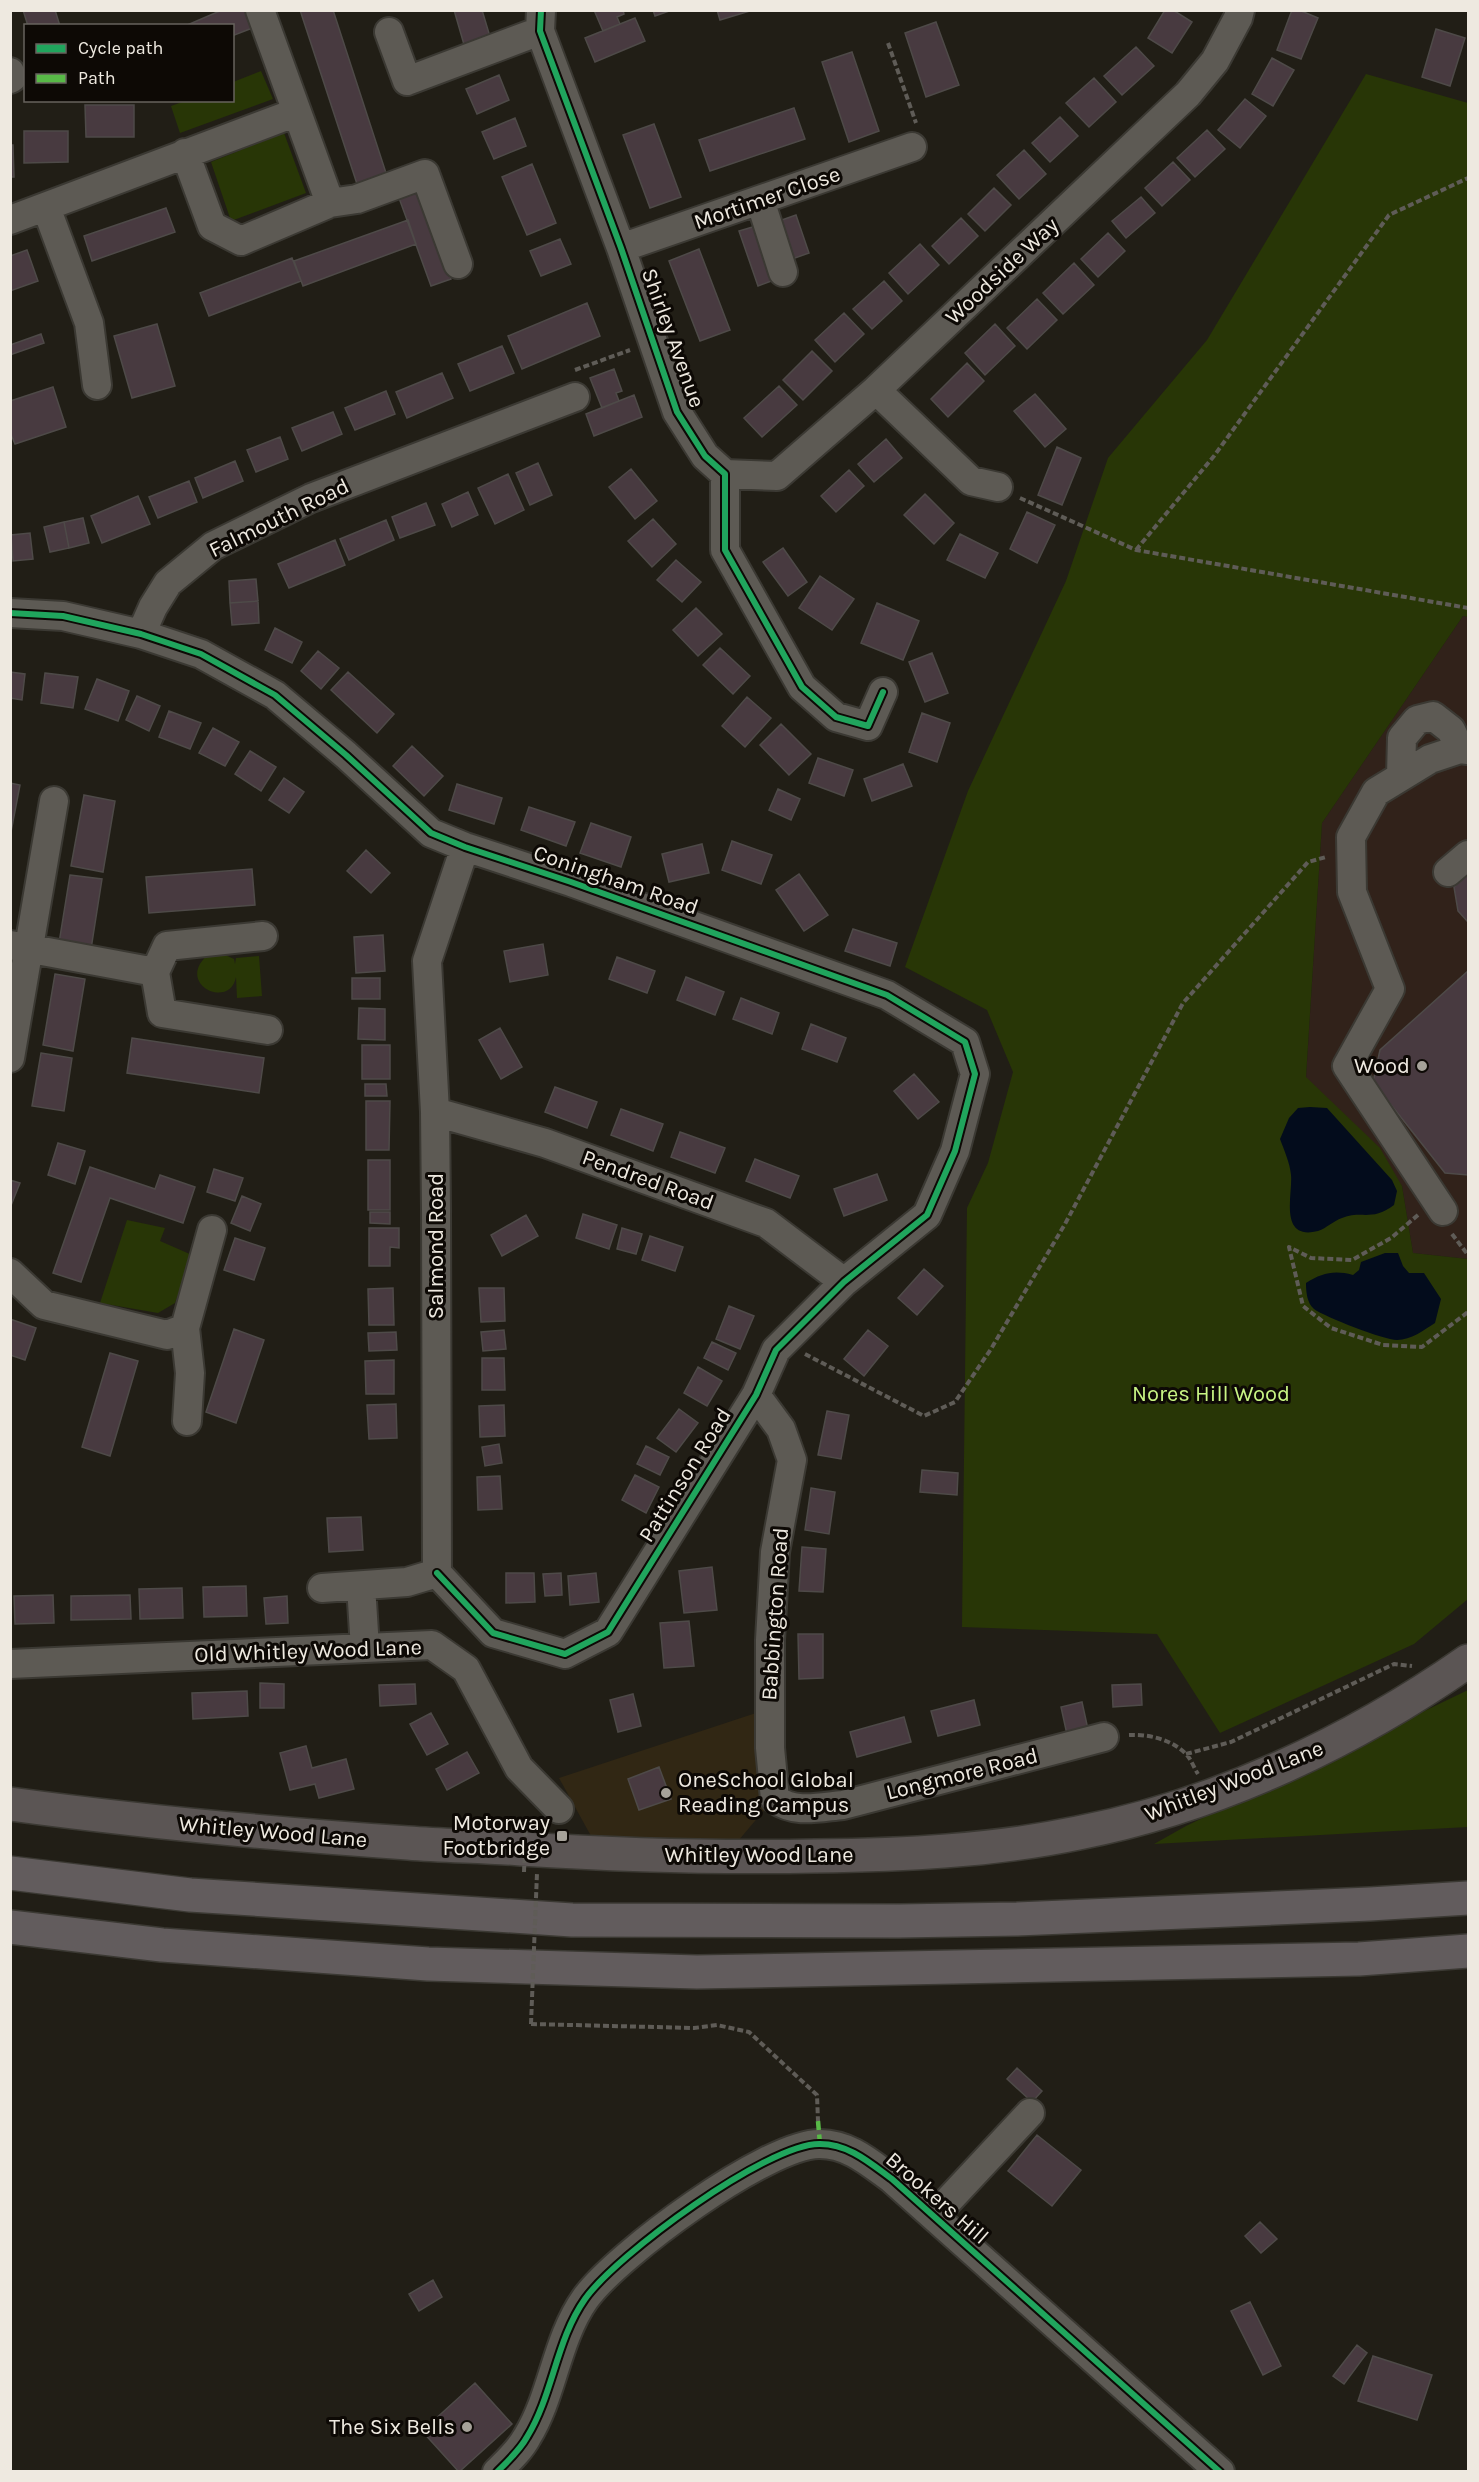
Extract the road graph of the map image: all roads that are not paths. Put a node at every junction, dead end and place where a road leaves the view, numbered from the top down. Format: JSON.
{"nodes":[{"id":1,"x":260,"y":10,"type":"edge"},
{"id":2,"x":1240,"y":10,"type":"edge"},
{"id":3,"x":540,"y":21,"type":"edge"},
{"id":4,"x":389,"y":32,"type":"dead end"},
{"id":5,"x":10,"y":72,"type":"edge"},
{"id":6,"x":10,"y":79,"type":"edge"},
{"id":7,"x":297,"y":112,"type":"junction"},
{"id":8,"x":912,"y":147,"type":"road end"},
{"id":9,"x":185,"y":153,"type":"junction"},
{"id":10,"x":760,"y":200,"type":"junction"},
{"id":11,"x":330,"y":203,"type":"junction"},
{"id":12,"x":46,"y":207,"type":"junction"},
{"id":13,"x":10,"y":220,"type":"edge"},
{"id":14,"x":621,"y":248,"type":"junction"},
{"id":15,"x":458,"y":264,"type":"dead end"},
{"id":16,"x":783,"y":272,"type":"dead end"},
{"id":17,"x":575,"y":383,"type":"road end"},
{"id":18,"x":97,"y":385,"type":"dead end"},
{"id":19,"x":876,"y":390,"type":"junction"},
{"id":20,"x":725,"y":474,"type":"junction"},
{"id":21,"x":998,"y":487,"type":"road end"},
{"id":22,"x":10,"y":613,"type":"edge"},
{"id":23,"x":141,"y":634,"type":"junction"},
{"id":24,"x":883,"y":692,"type":"dead end"},
{"id":25,"x":1464,"y":750,"type":"edge"},
{"id":26,"x":1401,"y":775,"type":"junction"},
{"id":27,"x":54,"y":801,"type":"dead end"},
{"id":28,"x":465,"y":847,"type":"junction"},
{"id":29,"x":263,"y":936,"type":"dead end"},
{"id":30,"x":20,"y":946,"type":"edge"},
{"id":31,"x":155,"y":972,"type":"junction"},
{"id":32,"x":268,"y":1030,"type":"dead end"},
{"id":33,"x":10,"y":1058,"type":"edge"},
{"id":34,"x":435,"y":1112,"type":"junction"},
{"id":35,"x":936,"y":1195,"type":"joint"},
{"id":36,"x":1439,"y":1206,"type":"road end"},
{"id":37,"x":212,"y":1230,"type":"dead end"},
{"id":38,"x":10,"y":1274,"type":"edge"},
{"id":39,"x":844,"y":1282,"type":"junction"},
{"id":40,"x":185,"y":1328,"type":"junction"},
{"id":41,"x":756,"y":1395,"type":"junction"},
{"id":42,"x":187,"y":1421,"type":"dead end"},
{"id":43,"x":437,"y":1573,"type":"junction"},
{"id":44,"x":361,"y":1586,"type":"junction"},
{"id":45,"x":322,"y":1588,"type":"dead end"},
{"id":46,"x":365,"y":1648,"type":"junction"},
{"id":47,"x":1468,"y":1661,"type":"edge"},
{"id":48,"x":10,"y":1664,"type":"edge"},
{"id":49,"x":1104,"y":1737,"type":"road end"},
{"id":50,"x":10,"y":1804,"type":"edge"},
{"id":51,"x":783,"y":1805,"type":"joint"},
{"id":52,"x":558,"y":1809,"type":"dead end"},
{"id":53,"x":10,"y":1873,"type":"edge"},
{"id":54,"x":1468,"y":1898,"type":"edge"},
{"id":55,"x":10,"y":1927,"type":"edge"},
{"id":56,"x":1468,"y":1951,"type":"edge"},
{"id":57,"x":1030,"y":2113,"type":"dead end"},
{"id":58,"x":934,"y":2216,"type":"junction"},
{"id":59,"x":498,"y":2471,"type":"edge"},
{"id":60,"x":1220,"y":2472,"type":"edge"}],
"edges":[{"from":1,"to":7,"type":"street"},
{"from":2,"to":19,"type":"street","name":"Woodside Way"},
{"from":3,"to":4,"type":"street"},
{"from":3,"to":14,"type":"street","name":"Shirley Avenue"},
{"from":5,"to":6,"type":"street"},
{"from":7,"to":9,"type":"street"},
{"from":7,"to":11,"type":"street"},
{"from":8,"to":10,"type":"street","name":"Mortimer Close"},
{"from":9,"to":11,"type":"street"},
{"from":9,"to":12,"type":"street"},
{"from":10,"to":14,"type":"street","name":"Mortimer Close"},
{"from":10,"to":16,"type":"street"},
{"from":11,"to":15,"type":"street"},
{"from":12,"to":13,"type":"street"},
{"from":12,"to":18,"type":"street"},
{"from":14,"to":20,"type":"street","name":"Shirley Avenue"},
{"from":17,"to":23,"type":"street","name":"Falmouth Road"},
{"from":19,"to":20,"type":"street","name":"Woodside Way"},
{"from":19,"to":21,"type":"street"},
{"from":20,"to":24,"type":"street"},
{"from":22,"to":23,"type":"street"},
{"from":23,"to":28,"type":"street","name":"Coningham Road"},
{"from":25,"to":26,"type":"street"},
{"from":25,"to":26,"type":"street"},
{"from":26,"to":36,"type":"street"},
{"from":27,"to":30,"type":"street"},
{"from":28,"to":34,"type":"street","name":"Salmond Road"},
{"from":28,"to":35,"type":"street","name":"Coningham Road"},
{"from":29,"to":31,"type":"street"},
{"from":30,"to":31,"type":"street"},
{"from":30,"to":33,"type":"street"},
{"from":31,"to":32,"type":"street"},
{"from":34,"to":39,"type":"street","name":"Pendred Road"},
{"from":34,"to":43,"type":"street","name":"Salmond Road"},
{"from":35,"to":39,"type":"street","name":"Pattinson Road"},
{"from":37,"to":40,"type":"street"},
{"from":38,"to":40,"type":"street"},
{"from":39,"to":41,"type":"street","name":"Pattinson Road"},
{"from":40,"to":42,"type":"street"},
{"from":41,"to":43,"type":"street","name":"Pattinson Road"},
{"from":41,"to":51,"type":"street","name":"Babbington Road"},
{"from":43,"to":44,"type":"street"},
{"from":44,"to":45,"type":"street"},
{"from":44,"to":46,"type":"street"},
{"from":46,"to":48,"type":"street","name":"Old Whitley Wood Lane"},
{"from":46,"to":52,"type":"street","name":"Old Whitley Wood Lane"},
{"from":47,"to":50,"type":"main road","name":"Whitley Wood Lane"},
{"from":49,"to":51,"type":"street","name":"Longmore Road"},
{"from":53,"to":54,"type":"highway"},
{"from":55,"to":56,"type":"highway"},
{"from":57,"to":58,"type":"street"},
{"from":58,"to":59,"type":"street","name":"Brookers Hill"},
{"from":58,"to":60,"type":"street","name":"Brookers Hill"}]}
